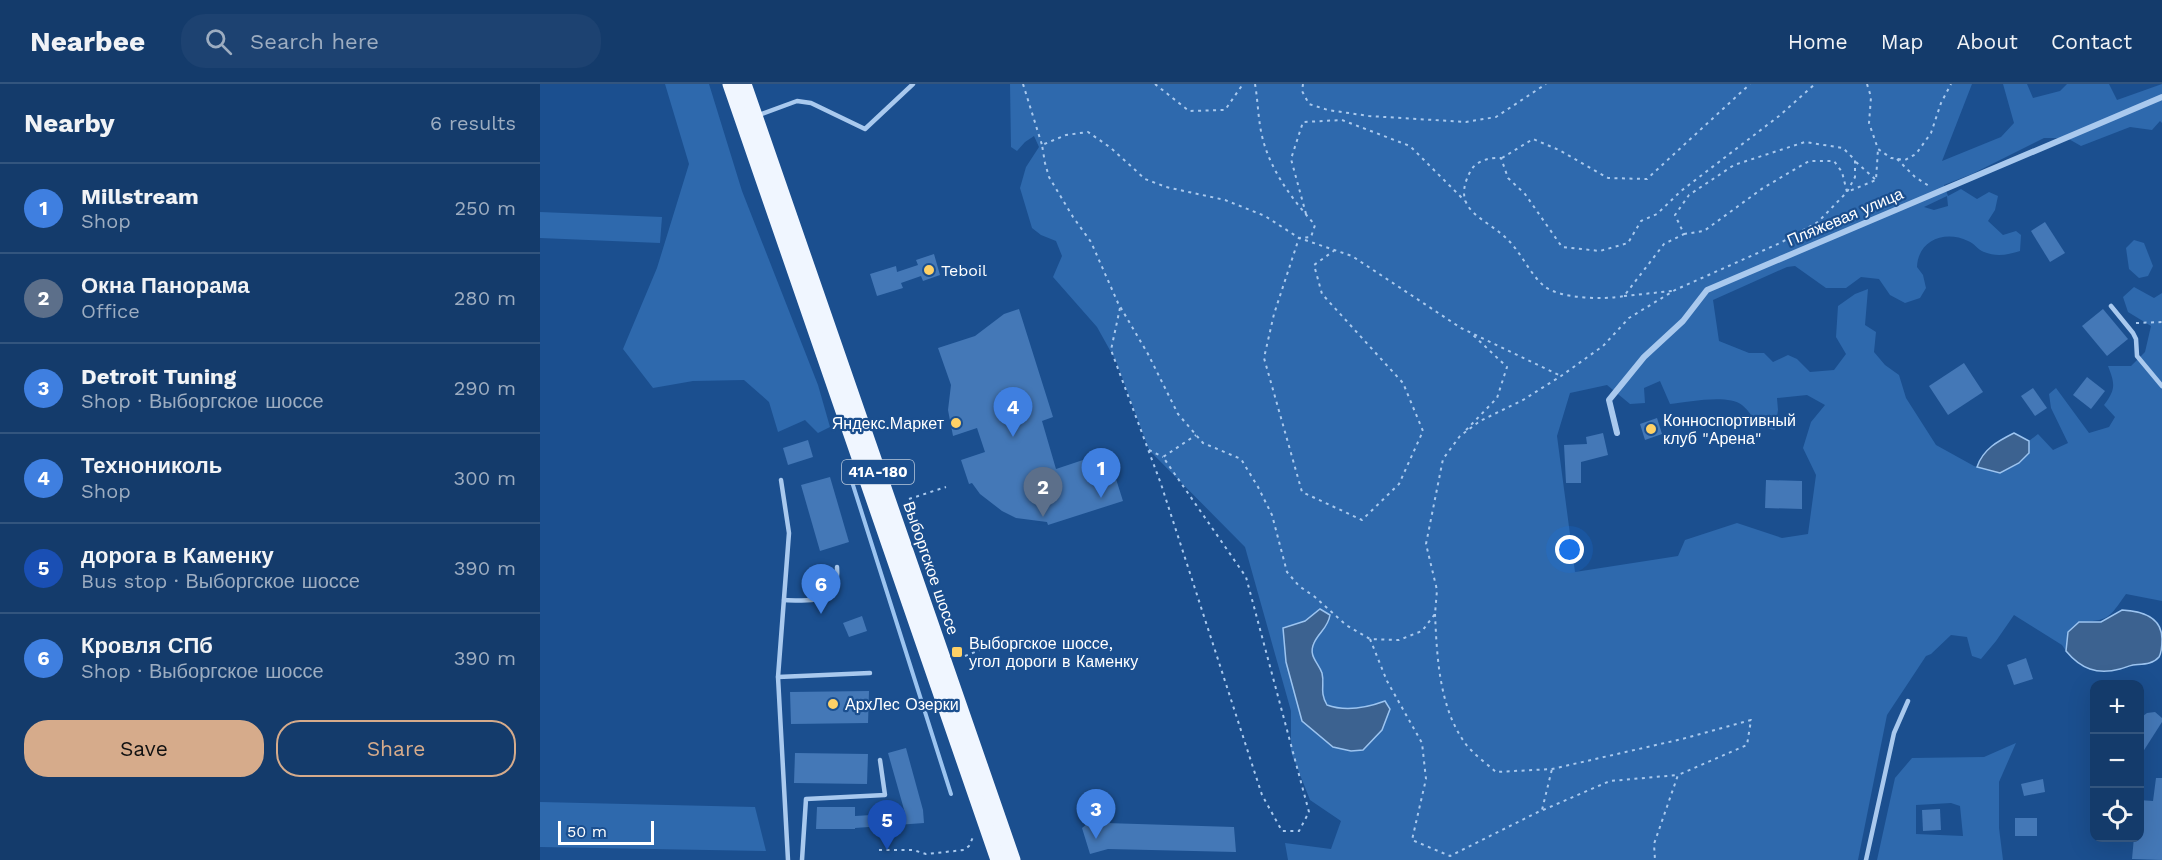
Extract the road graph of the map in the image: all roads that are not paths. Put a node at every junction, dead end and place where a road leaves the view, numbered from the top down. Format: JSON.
{"nodes":[{"id":1,"x":730,"y":84,"type":"edge"},
{"id":2,"x":744,"y":84,"type":"edge"},
{"id":3,"x":914,"y":84,"type":"edge"},
{"id":4,"x":2162,"y":97,"type":"edge"},
{"id":5,"x":755,"y":116,"type":"junction"},
{"id":6,"x":2111,"y":306,"type":"dead end"},
{"id":7,"x":2162,"y":386,"type":"edge"},
{"id":8,"x":1617,"y":433,"type":"dead end"},
{"id":9,"x":781,"y":480,"type":"dead end"},
{"id":10,"x":837,"y":567,"type":"dead end"},
{"id":11,"x":784,"y":600,"type":"junction"},
{"id":12,"x":870,"y":673,"type":"dead end"},
{"id":13,"x":778,"y":677,"type":"junction"},
{"id":14,"x":1908,"y":701,"type":"dead end"},
{"id":15,"x":880,"y":760,"type":"dead end"},
{"id":16,"x":788,"y":860,"type":"edge"},
{"id":17,"x":802,"y":860,"type":"edge"},
{"id":18,"x":998,"y":860,"type":"edge"},
{"id":19,"x":1013,"y":860,"type":"edge"},
{"id":20,"x":1866,"y":860,"type":"edge"}],
"edges":[{"from":1,"to":18,"type":"main road","name":"Выборгское шоссе","number":"41А-180"},
{"from":2,"to":5,"type":"main road","name":"Выборгское шоссе","number":"41А-180"},
{"from":3,"to":5,"type":"lane"},
{"from":4,"to":8,"type":"street","name":"Пляжевая улица"},
{"from":5,"to":19,"type":"main road","name":"Выборгское шоссе","number":"41А-180"},
{"from":6,"to":7,"type":"lane"},
{"from":9,"to":11,"type":"lane"},
{"from":10,"to":11,"type":"lane"},
{"from":11,"to":13,"type":"lane"},
{"from":12,"to":13,"type":"lane"},
{"from":13,"to":16,"type":"lane"},
{"from":14,"to":20,"type":"lane"},
{"from":15,"to":17,"type":"lane"}]}
